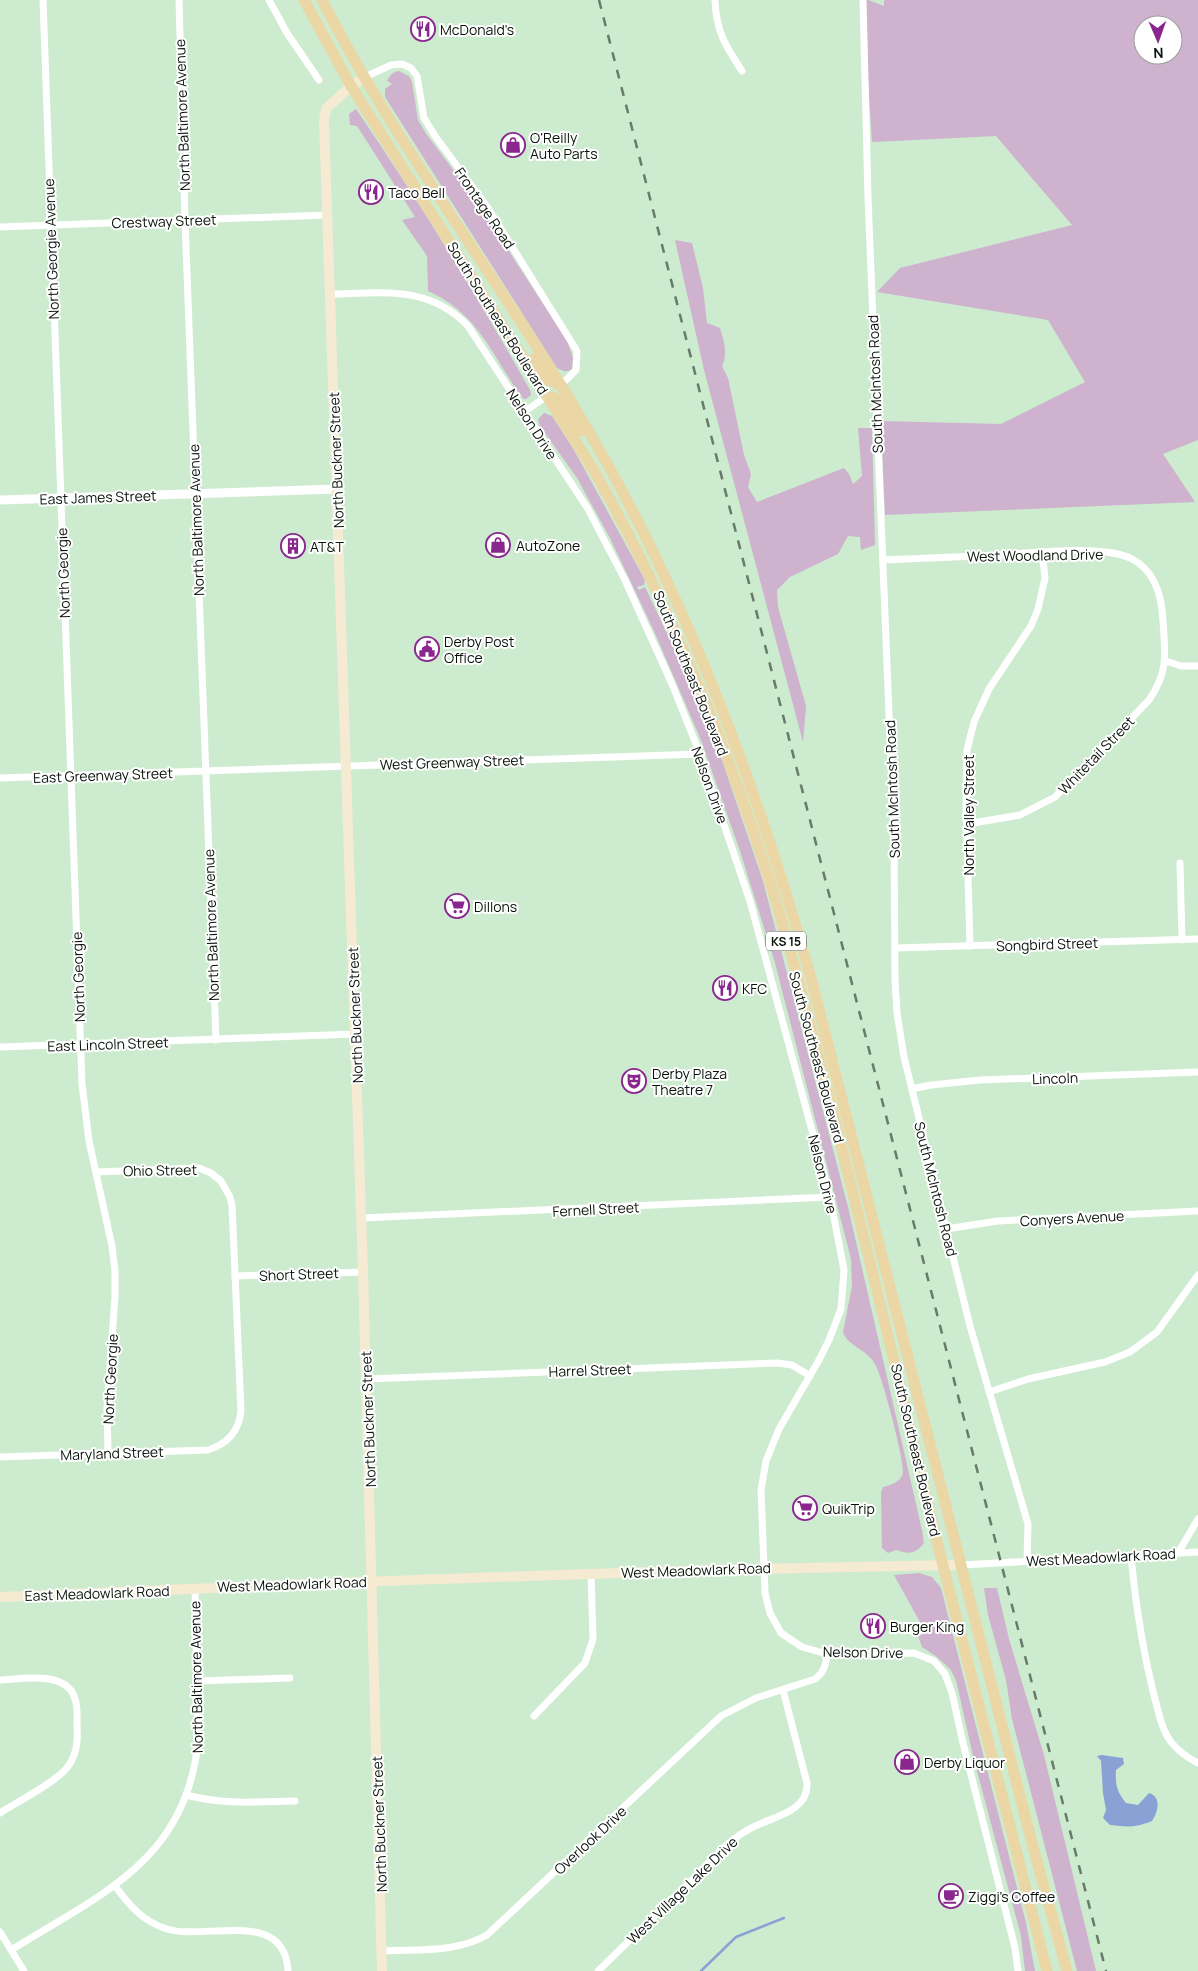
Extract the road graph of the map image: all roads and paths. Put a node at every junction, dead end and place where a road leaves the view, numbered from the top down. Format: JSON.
{"nodes":[{"id":1,"x":43,"y":0,"type":"edge"},
{"id":2,"x":179,"y":0,"type":"edge"},
{"id":3,"x":268,"y":0,"type":"edge"},
{"id":4,"x":304,"y":0,"type":"edge"},
{"id":5,"x":322,"y":0,"type":"edge"},
{"id":6,"x":716,"y":0,"type":"edge"},
{"id":7,"x":862,"y":0,"type":"edge"},
{"id":8,"x":742,"y":70,"type":"dead end"},
{"id":9,"x":365,"y":77,"type":"junction"},
{"id":10,"x":319,"y":80,"type":"dead end"},
{"id":11,"x":351,"y":86,"type":"junction"},
{"id":12,"x":328,"y":215,"type":"junction"},
{"id":13,"x":185,"y":220,"type":"junction"},
{"id":14,"x":50,"y":225,"type":"junction"},
{"id":15,"x":0,"y":227,"type":"edge"},
{"id":16,"x":330,"y":294,"type":"junction"},
{"id":17,"x":513,"y":342,"type":"junction"},
{"id":18,"x":561,"y":385,"type":"junction"},
{"id":19,"x":548,"y":396,"type":"junction"},
{"id":20,"x":524,"y":412,"type":"junction"},
{"id":21,"x":592,"y":437,"type":"junction"},
{"id":22,"x":337,"y":489,"type":"junction"},
{"id":23,"x":196,"y":494,"type":"junction"},
{"id":24,"x":60,"y":498,"type":"junction"},
{"id":25,"x":0,"y":500,"type":"edge"},
{"id":26,"x":1042,"y":552,"type":"junction"},
{"id":27,"x":883,"y":560,"type":"junction"},
{"id":28,"x":1166,"y":661,"type":"junction"},
{"id":29,"x":1198,"y":666,"type":"edge"},
{"id":30,"x":700,"y":754,"type":"junction"},
{"id":31,"x":346,"y":766,"type":"junction"},
{"id":32,"x":205,"y":771,"type":"junction"},
{"id":33,"x":71,"y":776,"type":"junction"},
{"id":34,"x":0,"y":778,"type":"edge"},
{"id":35,"x":967,"y":824,"type":"junction"},
{"id":36,"x":1180,"y":863,"type":"dead end"},
{"id":37,"x":1198,"y":939,"type":"edge"},
{"id":38,"x":1182,"y":940,"type":"junction"},
{"id":39,"x":970,"y":946,"type":"junction"},
{"id":40,"x":896,"y":948,"type":"junction"},
{"id":41,"x":355,"y":1034,"type":"junction"},
{"id":42,"x":216,"y":1040,"type":"junction"},
{"id":43,"x":81,"y":1044,"type":"junction"},
{"id":44,"x":0,"y":1048,"type":"edge"},
{"id":45,"x":1198,"y":1072,"type":"edge"},
{"id":46,"x":912,"y":1089,"type":"junction"},
{"id":47,"x":96,"y":1172,"type":"junction"},
{"id":48,"x":830,"y":1197,"type":"junction"},
{"id":49,"x":1198,"y":1211,"type":"edge"},
{"id":50,"x":362,"y":1218,"type":"junction"},
{"id":51,"x":946,"y":1230,"type":"junction"},
{"id":52,"x":364,"y":1272,"type":"junction"},
{"id":53,"x":1198,"y":1275,"type":"edge"},
{"id":54,"x":235,"y":1276,"type":"junction"},
{"id":55,"x":810,"y":1376,"type":"junction"},
{"id":56,"x":367,"y":1379,"type":"junction"},
{"id":57,"x":989,"y":1392,"type":"junction"},
{"id":58,"x":108,"y":1454,"type":"junction"},
{"id":59,"x":0,"y":1457,"type":"edge"},
{"id":60,"x":1198,"y":1519,"type":"edge"},
{"id":61,"x":1198,"y":1552,"type":"edge"},
{"id":62,"x":1178,"y":1553,"type":"junction"},
{"id":63,"x":1131,"y":1556,"type":"junction"},
{"id":64,"x":1027,"y":1561,"type":"junction"},
{"id":65,"x":943,"y":1565,"type":"junction"},
{"id":66,"x":961,"y":1565,"type":"junction"},
{"id":67,"x":764,"y":1568,"type":"junction"},
{"id":68,"x":591,"y":1574,"type":"junction"},
{"id":69,"x":373,"y":1581,"type":"junction"},
{"id":70,"x":195,"y":1588,"type":"junction"},
{"id":71,"x":0,"y":1597,"type":"edge"},
{"id":72,"x":827,"y":1654,"type":"junction"},
{"id":73,"x":290,"y":1678,"type":"dead end"},
{"id":74,"x":0,"y":1680,"type":"edge"},
{"id":75,"x":197,"y":1681,"type":"junction"},
{"id":76,"x":783,"y":1690,"type":"junction"},
{"id":77,"x":534,"y":1716,"type":"dead end"},
{"id":78,"x":1198,"y":1763,"type":"edge"},
{"id":79,"x":186,"y":1795,"type":"junction"},
{"id":80,"x":295,"y":1801,"type":"dead end"},
{"id":81,"x":0,"y":1813,"type":"edge"},
{"id":82,"x":115,"y":1886,"type":"junction"},
{"id":83,"x":0,"y":1932,"type":"edge"},
{"id":84,"x":11,"y":1950,"type":"junction"},
{"id":85,"x":382,"y":1951,"type":"junction"},
{"id":86,"x":24,"y":1971,"type":"edge"},
{"id":87,"x":288,"y":1971,"type":"edge"},
{"id":88,"x":382,"y":1971,"type":"edge"},
{"id":89,"x":598,"y":1971,"type":"edge"},
{"id":90,"x":1018,"y":1971,"type":"edge"},
{"id":91,"x":1047,"y":1971,"type":"edge"},
{"id":92,"x":1067,"y":1971,"type":"edge"}],
"edges":[{"from":1,"to":14,"type":"street","name":"North Georgie Avenue"},
{"from":2,"to":13,"type":"street","name":"North Baltimore Avenue"},
{"from":3,"to":10,"type":"street"},
{"from":4,"to":11,"type":"main road","name":"South Southeast Boulevard","number":"KS 15"},
{"from":5,"to":9,"type":"main road","name":"South Southeast Boulevard","number":"KS 15"},
{"from":6,"to":8,"type":"street"},
{"from":7,"to":27,"type":"street","name":"South McIntosh Road"},
{"from":9,"to":11,"type":"main road","name":"North Buckner Street"},
{"from":9,"to":18,"type":"main road","name":"South Southeast Boulevard","number":"KS 15"},
{"from":9,"to":18,"type":"street","name":"Frontage Road"},
{"from":11,"to":12,"type":"main road","name":"North Buckner Street"},
{"from":11,"to":17,"type":"main road","name":"South Southeast Boulevard","number":"KS 15"},
{"from":12,"to":13,"type":"street","name":"Crestway Street"},
{"from":12,"to":16,"type":"main road","name":"North Buckner Street"},
{"from":13,"to":14,"type":"street","name":"Crestway Street"},
{"from":13,"to":23,"type":"street","name":"North Baltimore Avenue"},
{"from":14,"to":15,"type":"street","name":"Crestway Street"},
{"from":14,"to":24,"type":"street","name":"North Georgie Avenue"},
{"from":16,"to":20,"type":"street","name":"Nelson Drive"},
{"from":16,"to":22,"type":"main road","name":"North Buckner Street"},
{"from":17,"to":18,"type":"main road"},
{"from":17,"to":19,"type":"main road","name":"South Southeast Boulevard","number":"KS 15"},
{"from":18,"to":21,"type":"main road","name":"South Southeast Boulevard","number":"KS 15"},
{"from":19,"to":20,"type":"street"},
{"from":19,"to":21,"type":"main road"},
{"from":19,"to":65,"type":"main road","name":"South Southeast Boulevard","number":"KS 15"},
{"from":20,"to":30,"type":"street","name":"Nelson Drive"},
{"from":21,"to":66,"type":"main road","name":"South Southeast Boulevard","number":"KS 15"},
{"from":22,"to":23,"type":"street","name":"East James Street"},
{"from":22,"to":31,"type":"main road","name":"North Buckner Street"},
{"from":23,"to":24,"type":"street","name":"East James Street"},
{"from":23,"to":32,"type":"street","name":"North Baltimore Avenue"},
{"from":24,"to":25,"type":"street","name":"East James Street"},
{"from":24,"to":33,"type":"street","name":"North Georgie"},
{"from":26,"to":27,"type":"street","name":"West Woodland Drive"},
{"from":26,"to":28,"type":"street","name":"West Woodland Drive"},
{"from":26,"to":35,"type":"street","name":"North Valley Street"},
{"from":27,"to":40,"type":"street","name":"South McIntosh Road"},
{"from":28,"to":29,"type":"street"},
{"from":28,"to":35,"type":"street","name":"Whitetail Street"},
{"from":30,"to":31,"type":"street","name":"West Greenway Street"},
{"from":30,"to":48,"type":"street","name":"Nelson Drive"},
{"from":31,"to":32,"type":"street","name":"West Greenway Street"},
{"from":31,"to":41,"type":"main road","name":"North Buckner Street"},
{"from":32,"to":33,"type":"street","name":"East Greenway Street"},
{"from":32,"to":42,"type":"street","name":"North Baltimore Avenue"},
{"from":33,"to":34,"type":"street","name":"East Greenway Street"},
{"from":33,"to":43,"type":"street","name":"North Georgie"},
{"from":35,"to":39,"type":"street","name":"North Valley Street"},
{"from":36,"to":38,"type":"street"},
{"from":37,"to":38,"type":"street","name":"Songbird Street"},
{"from":38,"to":39,"type":"street","name":"Songbird Street"},
{"from":39,"to":40,"type":"street","name":"Songbird Street"},
{"from":40,"to":46,"type":"street","name":"South McIntosh Road"},
{"from":41,"to":42,"type":"street","name":"East Lincoln Street"},
{"from":41,"to":50,"type":"main road","name":"North Buckner Street"},
{"from":42,"to":43,"type":"street","name":"East Lincoln Street"},
{"from":43,"to":44,"type":"street","name":"East Lincoln Street"},
{"from":43,"to":47,"type":"street","name":"North Georgie"},
{"from":45,"to":46,"type":"street","name":"Lincoln"},
{"from":46,"to":51,"type":"street","name":"South McIntosh Road"},
{"from":47,"to":54,"type":"street","name":"Ohio Street"},
{"from":47,"to":58,"type":"street","name":"North Georgie"},
{"from":48,"to":50,"type":"street","name":"Fernell Street"},
{"from":48,"to":55,"type":"street","name":"Nelson Drive"},
{"from":49,"to":51,"type":"street","name":"Conyers Avenue"},
{"from":50,"to":52,"type":"main road","name":"North Buckner Street"},
{"from":51,"to":57,"type":"street","name":"South McIntosh Road"},
{"from":52,"to":54,"type":"street","name":"Short Street"},
{"from":52,"to":56,"type":"main road","name":"North Buckner Street"},
{"from":53,"to":57,"type":"street"},
{"from":54,"to":58,"type":"street","name":"Maryland Street"},
{"from":55,"to":56,"type":"street","name":"Harrel Street"},
{"from":55,"to":67,"type":"street","name":"Nelson Drive"},
{"from":56,"to":69,"type":"main road","name":"North Buckner Street"},
{"from":57,"to":64,"type":"street","name":"South McIntosh Road"},
{"from":58,"to":59,"type":"street","name":"Maryland Street"},
{"from":60,"to":62,"type":"street"},
{"from":61,"to":62,"type":"street","name":"West Meadowlark Road"},
{"from":62,"to":63,"type":"street","name":"West Meadowlark Road"},
{"from":63,"to":64,"type":"street","name":"West Meadowlark Road"},
{"from":63,"to":78,"type":"street"},
{"from":64,"to":66,"type":"street","name":"West Meadowlark Road"},
{"from":65,"to":66,"type":"main road","name":"West Meadowlark Road"},
{"from":65,"to":67,"type":"main road","name":"West Meadowlark Road"},
{"from":65,"to":91,"type":"main road","name":"South Southeast Boulevard","number":"KS 15"},
{"from":66,"to":92,"type":"main road","name":"South Southeast Boulevard","number":"KS 15"},
{"from":67,"to":68,"type":"main road","name":"West Meadowlark Road"},
{"from":67,"to":72,"type":"street","name":"Nelson Drive"},
{"from":68,"to":69,"type":"main road","name":"West Meadowlark Road"},
{"from":68,"to":77,"type":"street"},
{"from":69,"to":70,"type":"main road","name":"West Meadowlark Road"},
{"from":69,"to":85,"type":"main road","name":"North Buckner Street"},
{"from":70,"to":71,"type":"main road","name":"East Meadowlark Road"},
{"from":70,"to":75,"type":"street","name":"North Baltimore Avenue"},
{"from":72,"to":76,"type":"street","name":"Overlook Drive"},
{"from":72,"to":90,"type":"street","name":"Nelson Drive"},
{"from":73,"to":75,"type":"street"},
{"from":74,"to":81,"type":"street"},
{"from":75,"to":79,"type":"street","name":"North Baltimore Avenue"},
{"from":76,"to":85,"type":"street","name":"Overlook Drive"},
{"from":76,"to":89,"type":"street","name":"West Village Lake Drive"},
{"from":79,"to":80,"type":"street"},
{"from":79,"to":82,"type":"street","name":"North Baltimore Avenue"},
{"from":82,"to":84,"type":"street","name":"North Baltimore Avenue"},
{"from":82,"to":87,"type":"street"},
{"from":83,"to":84,"type":"street"},
{"from":84,"to":86,"type":"street"},
{"from":85,"to":88,"type":"main road","name":"North Buckner Street"}]}
